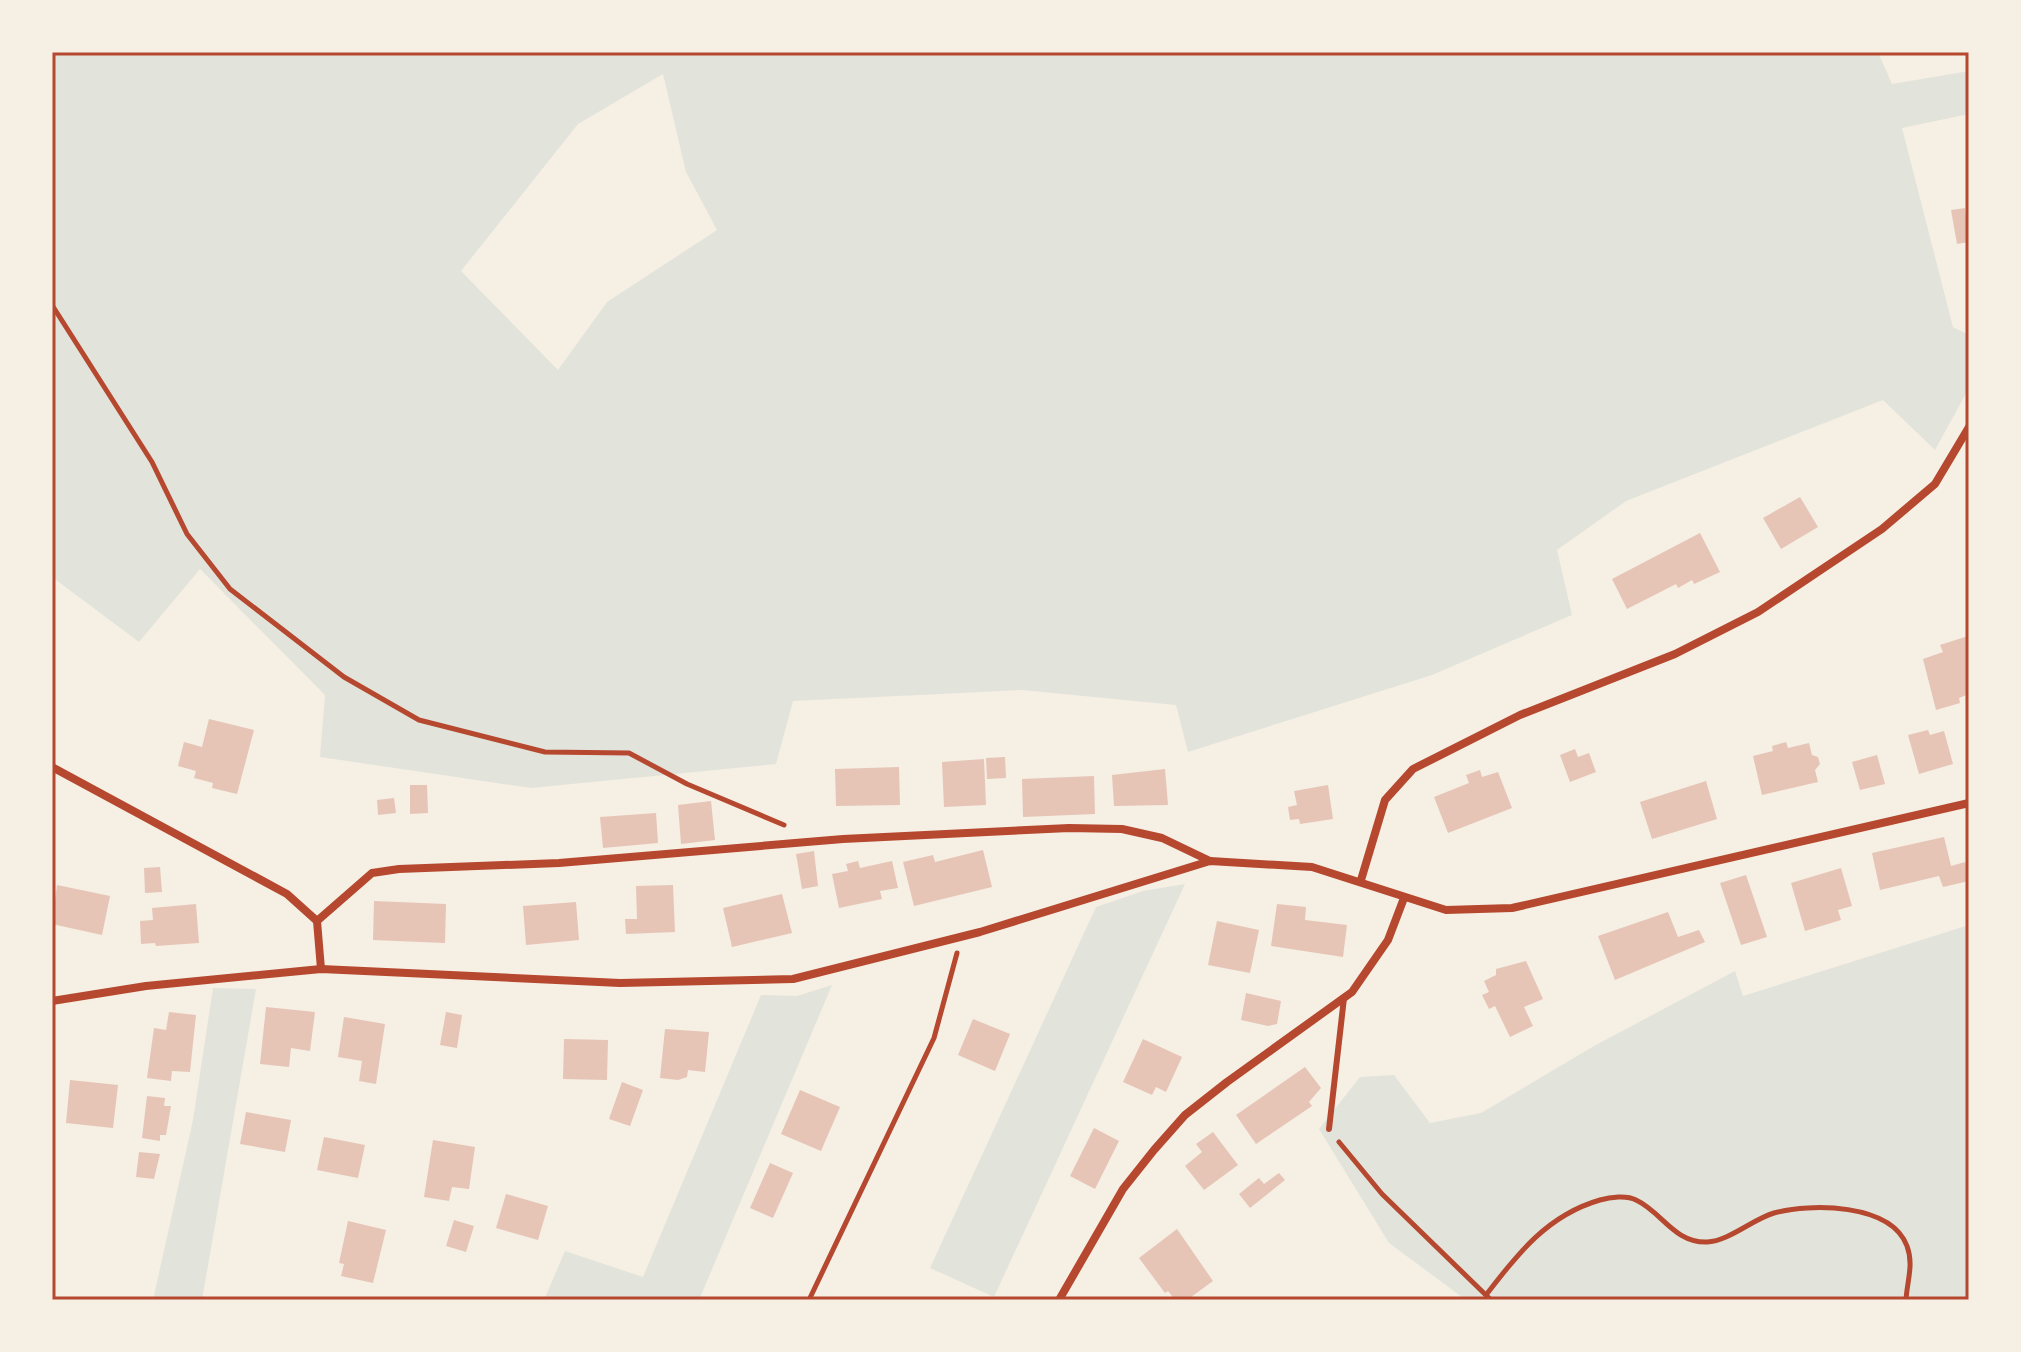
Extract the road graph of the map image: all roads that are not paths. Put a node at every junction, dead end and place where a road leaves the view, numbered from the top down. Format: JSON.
{"nodes":[{"id":1,"x":1969,"y":427,"type":"edge"},
{"id":2,"x":52,"y":767,"type":"edge"},
{"id":3,"x":1969,"y":803,"type":"edge"},
{"id":4,"x":1210,"y":861,"type":"junction"},
{"id":5,"x":1361,"y":880,"type":"junction"},
{"id":6,"x":1404,"y":898,"type":"junction"},
{"id":7,"x":317,"y":921,"type":"junction"},
{"id":8,"x":321,"y":969,"type":"junction"},
{"id":9,"x":1344,"y":998,"type":"junction"},
{"id":10,"x":52,"y":1001,"type":"edge"},
{"id":11,"x":1329,"y":1129,"type":"road end"},
{"id":12,"x":1059,"y":1300,"type":"edge"}],
"edges":[{"from":1,"to":5,"type":"street"},
{"from":2,"to":7,"type":"street"},
{"from":3,"to":6,"type":"street"},
{"from":4,"to":5,"type":"street"},
{"from":4,"to":7,"type":"street"},
{"from":4,"to":8,"type":"street"},
{"from":5,"to":6,"type":"street"},
{"from":6,"to":9,"type":"street"},
{"from":7,"to":8,"type":"street"},
{"from":8,"to":10,"type":"street"},
{"from":9,"to":11,"type":"lane"},
{"from":9,"to":12,"type":"street"}]}
